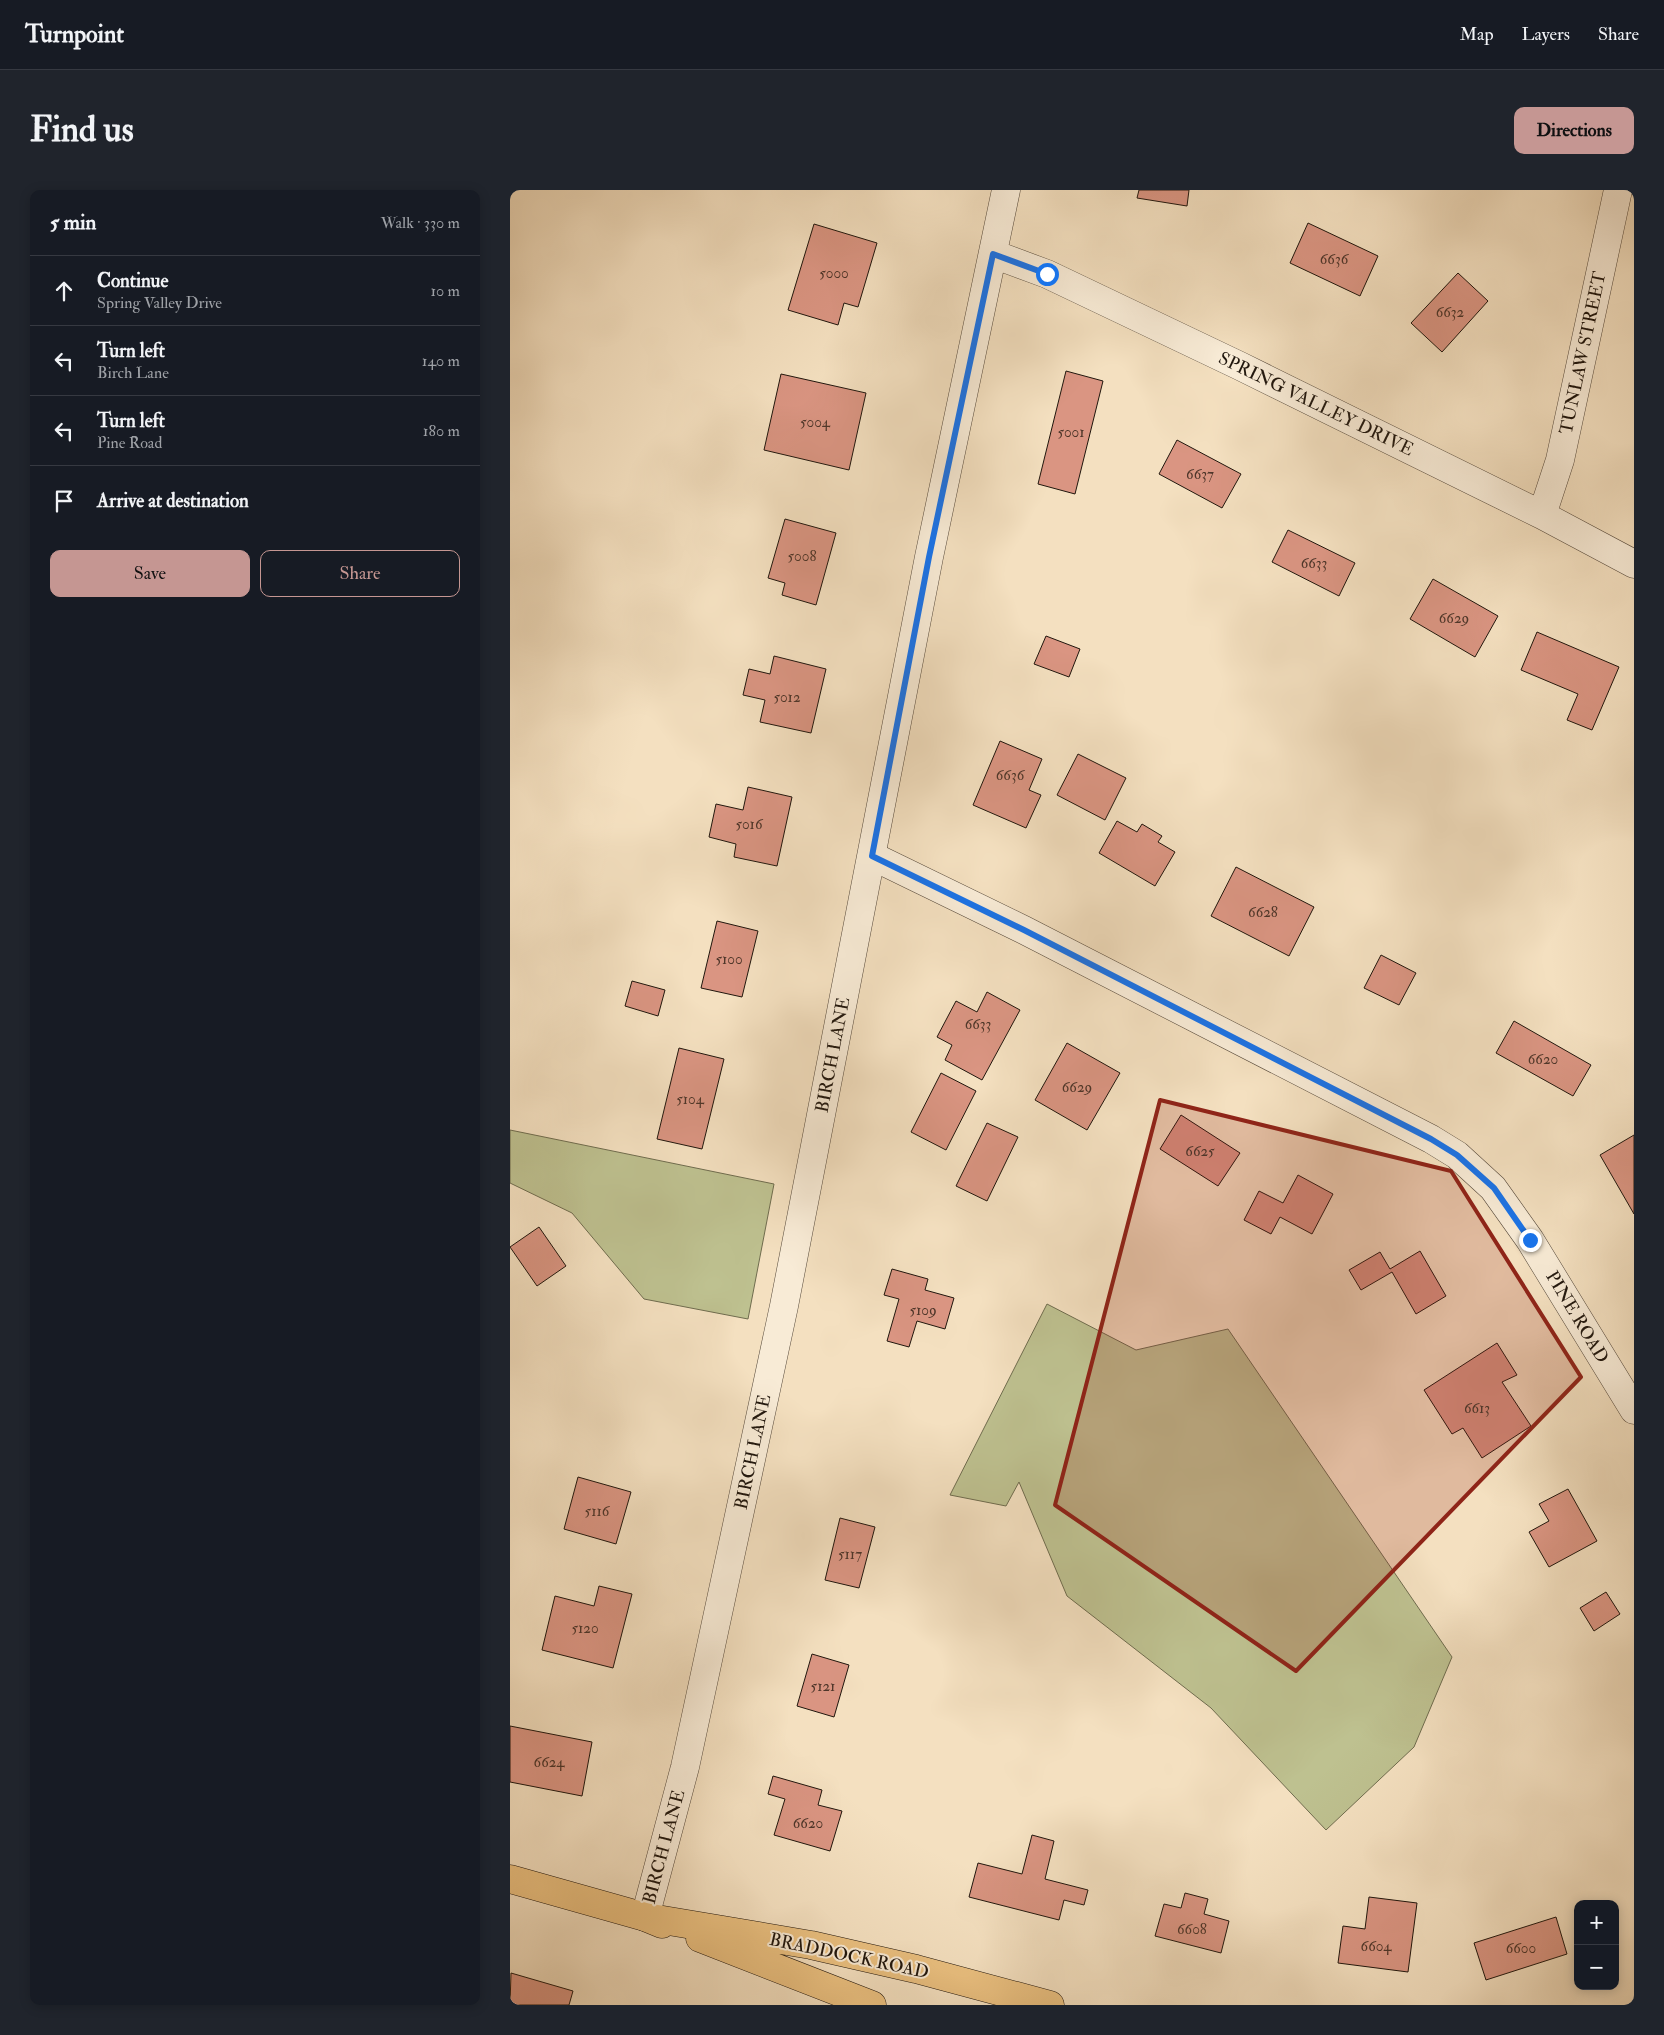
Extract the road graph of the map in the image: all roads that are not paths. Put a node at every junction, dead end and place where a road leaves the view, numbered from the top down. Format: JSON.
{"nodes":[{"id":1,"x":1006,"y":190,"type":"edge"},
{"id":2,"x":1618,"y":190,"type":"edge"},
{"id":3,"x":993,"y":254,"type":"junction"},
{"id":4,"x":1542,"y":515,"type":"junction"},
{"id":5,"x":1634,"y":564,"type":"edge"},
{"id":6,"x":872,"y":856,"type":"junction"},
{"id":7,"x":1634,"y":1410,"type":"edge"},
{"id":8,"x":510,"y":1879,"type":"edge"},
{"id":9,"x":645,"y":1917,"type":"junction"},
{"id":10,"x":872,"y":2005,"type":"edge"},
{"id":11,"x":1049,"y":2005,"type":"edge"}],
"edges":[{"from":1,"to":3,"type":"street","name":"BIRCH LANE"},
{"from":2,"to":4,"type":"street","name":"TUNLAW STREET"},
{"from":3,"to":4,"type":"street","name":"SPRING VALLEY DRIVE"},
{"from":3,"to":6,"type":"street","name":"BIRCH LANE"},
{"from":4,"to":5,"type":"street","name":"SPRING VALLEY DRIVE"},
{"from":6,"to":7,"type":"street","name":"PINE ROAD"},
{"from":6,"to":9,"type":"street","name":"BIRCH LANE"},
{"from":8,"to":9,"type":"main road","name":"BRADDOCK ROAD"},
{"from":9,"to":10,"type":"main road","name":"BRADDOCK ROAD"},
{"from":9,"to":11,"type":"main road","name":"BRADDOCK ROAD"}]}
